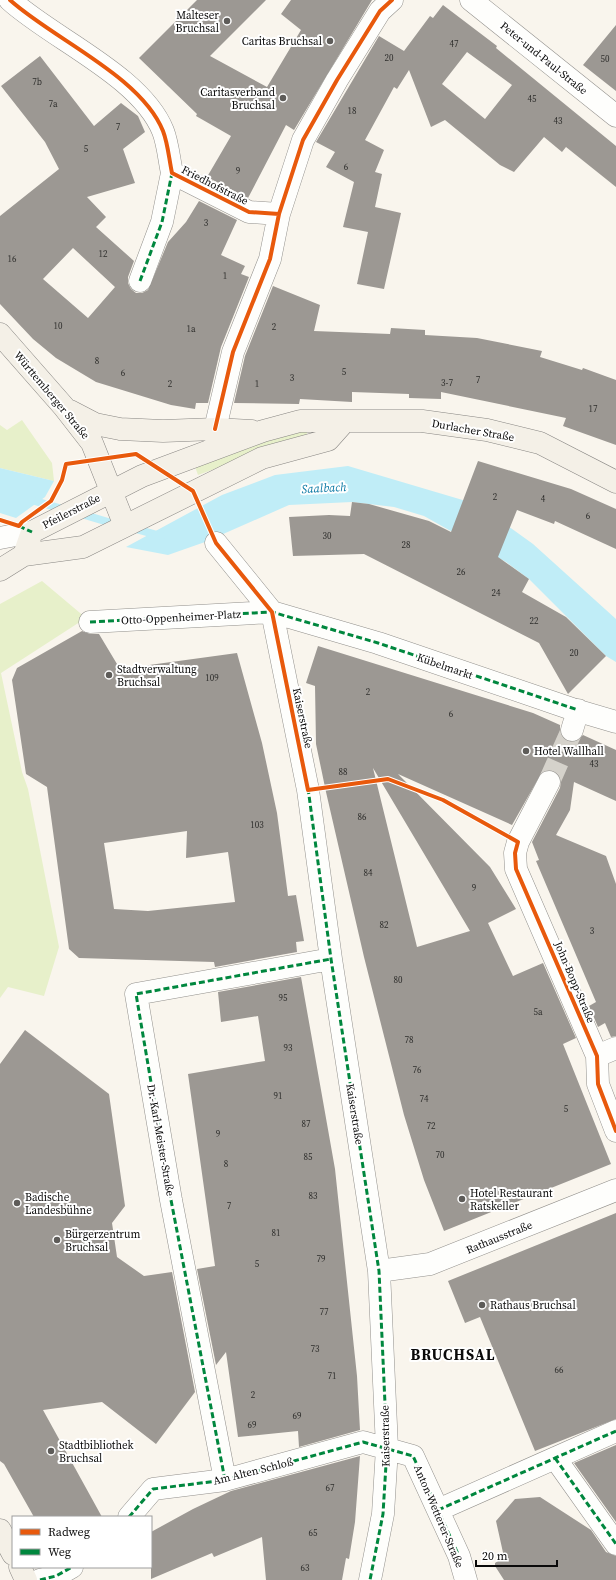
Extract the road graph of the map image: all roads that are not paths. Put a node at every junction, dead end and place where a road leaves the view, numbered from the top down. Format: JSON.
{"nodes":[{"id":1,"x":10,"y":0,"type":"edge"},
{"id":2,"x":392,"y":0,"type":"edge"},
{"id":3,"x":471,"y":0,"type":"edge"},
{"id":4,"x":616,"y":116,"type":"edge"},
{"id":5,"x":172,"y":173,"type":"junction"},
{"id":6,"x":279,"y":214,"type":"junction"},
{"id":7,"x":140,"y":282,"type":"dead end"},
{"id":8,"x":0,"y":334,"type":"edge"},
{"id":9,"x":64,"y":407,"type":"junction"},
{"id":10,"x":344,"y":422,"type":"junction"},
{"id":11,"x":215,"y":430,"type":"junction"},
{"id":12,"x":263,"y":431,"type":"junction"},
{"id":13,"x":616,"y":482,"type":"edge"},
{"id":14,"x":110,"y":495,"type":"junction"},
{"id":15,"x":125,"y":526,"type":"junction"},
{"id":16,"x":37,"y":529,"type":"junction"},
{"id":17,"x":0,"y":538,"type":"edge"},
{"id":18,"x":216,"y":543,"type":"dead end"},
{"id":19,"x":24,"y":556,"type":"junction"},
{"id":20,"x":0,"y":570,"type":"edge"},
{"id":21,"x":272,"y":612,"type":"junction"},
{"id":22,"x":90,"y":622,"type":"dead end"},
{"id":23,"x":616,"y":722,"type":"edge"},
{"id":24,"x":549,"y":782,"type":"tunnel mouth"},
{"id":25,"x":331,"y":959,"type":"junction"},
{"id":26,"x":606,"y":1052,"type":"edge"},
{"id":27,"x":616,"y":1132,"type":"edge"},
{"id":28,"x":616,"y":1190,"type":"edge"},
{"id":29,"x":379,"y":1271,"type":"junction"},
{"id":30,"x":616,"y":1431,"type":"edge"},
{"id":31,"x":387,"y":1448,"type":"junction"},
{"id":32,"x":555,"y":1458,"type":"junction"},
{"id":33,"x":225,"y":1480,"type":"junction"},
{"id":34,"x":438,"y":1510,"type":"junction"},
{"id":35,"x":130,"y":1516,"type":"edge"},
{"id":36,"x":0,"y":1530,"type":"edge"},
{"id":37,"x":616,"y":1544,"type":"edge"},
{"id":38,"x":12,"y":1552,"type":"edge"},
{"id":39,"x":20,"y":1568,"type":"edge"},
{"id":40,"x":70,"y":1568,"type":"edge"},
{"id":41,"x":26,"y":1580,"type":"edge"},
{"id":42,"x":40,"y":1580,"type":"edge"},
{"id":43,"x":370,"y":1580,"type":"edge"},
{"id":44,"x":466,"y":1580,"type":"edge"}],
"edges":[{"from":1,"to":5,"type":"street","name":"Friedhofstraße"},
{"from":2,"to":6,"type":"street"},
{"from":3,"to":4,"type":"street","name":"Peter-und-Paul-Straße"},
{"from":5,"to":6,"type":"street","name":"Friedhofstraße"},
{"from":5,"to":7,"type":"street","name":"Friedhofstraße"},
{"from":6,"to":11,"type":"street"},
{"from":8,"to":9,"type":"main road","name":"Württemberger Straße"},
{"from":9,"to":11,"type":"main road"},
{"from":9,"to":14,"type":"main road","name":"Württemberger Straße"},
{"from":10,"to":12,"type":"main road","name":"Durlacher Straße"},
{"from":10,"to":13,"type":"main road","name":"Durlacher Straße"},
{"from":10,"to":15,"type":"main road"},
{"from":11,"to":12,"type":"main road"},
{"from":12,"to":14,"type":"main road","name":"Durlacher Straße"},
{"from":14,"to":15,"type":"main road","name":"Württemberger Straße"},
{"from":14,"to":16,"type":"main road","name":"Pfeilerstraße"},
{"from":15,"to":19,"type":"main road"},
{"from":16,"to":17,"type":"street"},
{"from":16,"to":19,"type":"main road","name":"Pfeilerstraße"},
{"from":18,"to":21,"type":"street"},
{"from":19,"to":20,"type":"main road"},
{"from":21,"to":22,"type":"street","name":"Otto-Oppenheimer-Platz"},
{"from":21,"to":23,"type":"street","name":"Kübelmarkt"},
{"from":21,"to":25,"type":"street","name":"Kaiserstraße"},
{"from":24,"to":26,"type":"street","name":"John-Bopp-Straße"},
{"from":25,"to":29,"type":"street","name":"Kaiserstraße"},
{"from":25,"to":33,"type":"street","name":"Dr.-Karl-Meister-Straße"},
{"from":26,"to":27,"type":"street","name":"John-Bopp-Straße"},
{"from":28,"to":29,"type":"street","name":"Rathausstraße"},
{"from":29,"to":31,"type":"street","name":"Kaiserstraße"},
{"from":30,"to":32,"type":"street"},
{"from":31,"to":33,"type":"street","name":"Am Alten Schloß"},
{"from":31,"to":34,"type":"street","name":"Anton-Wetterer-Straße"},
{"from":31,"to":43,"type":"street","name":"Kaiserstraße"},
{"from":32,"to":34,"type":"street"},
{"from":32,"to":37,"type":"street"},
{"from":33,"to":35,"type":"street","name":"Am Alten Schloß"},
{"from":34,"to":44,"type":"street","name":"Anton-Wetterer-Straße"},
{"from":36,"to":38,"type":"main road"},
{"from":39,"to":41,"type":"main road"},
{"from":40,"to":42,"type":"street"}]}
